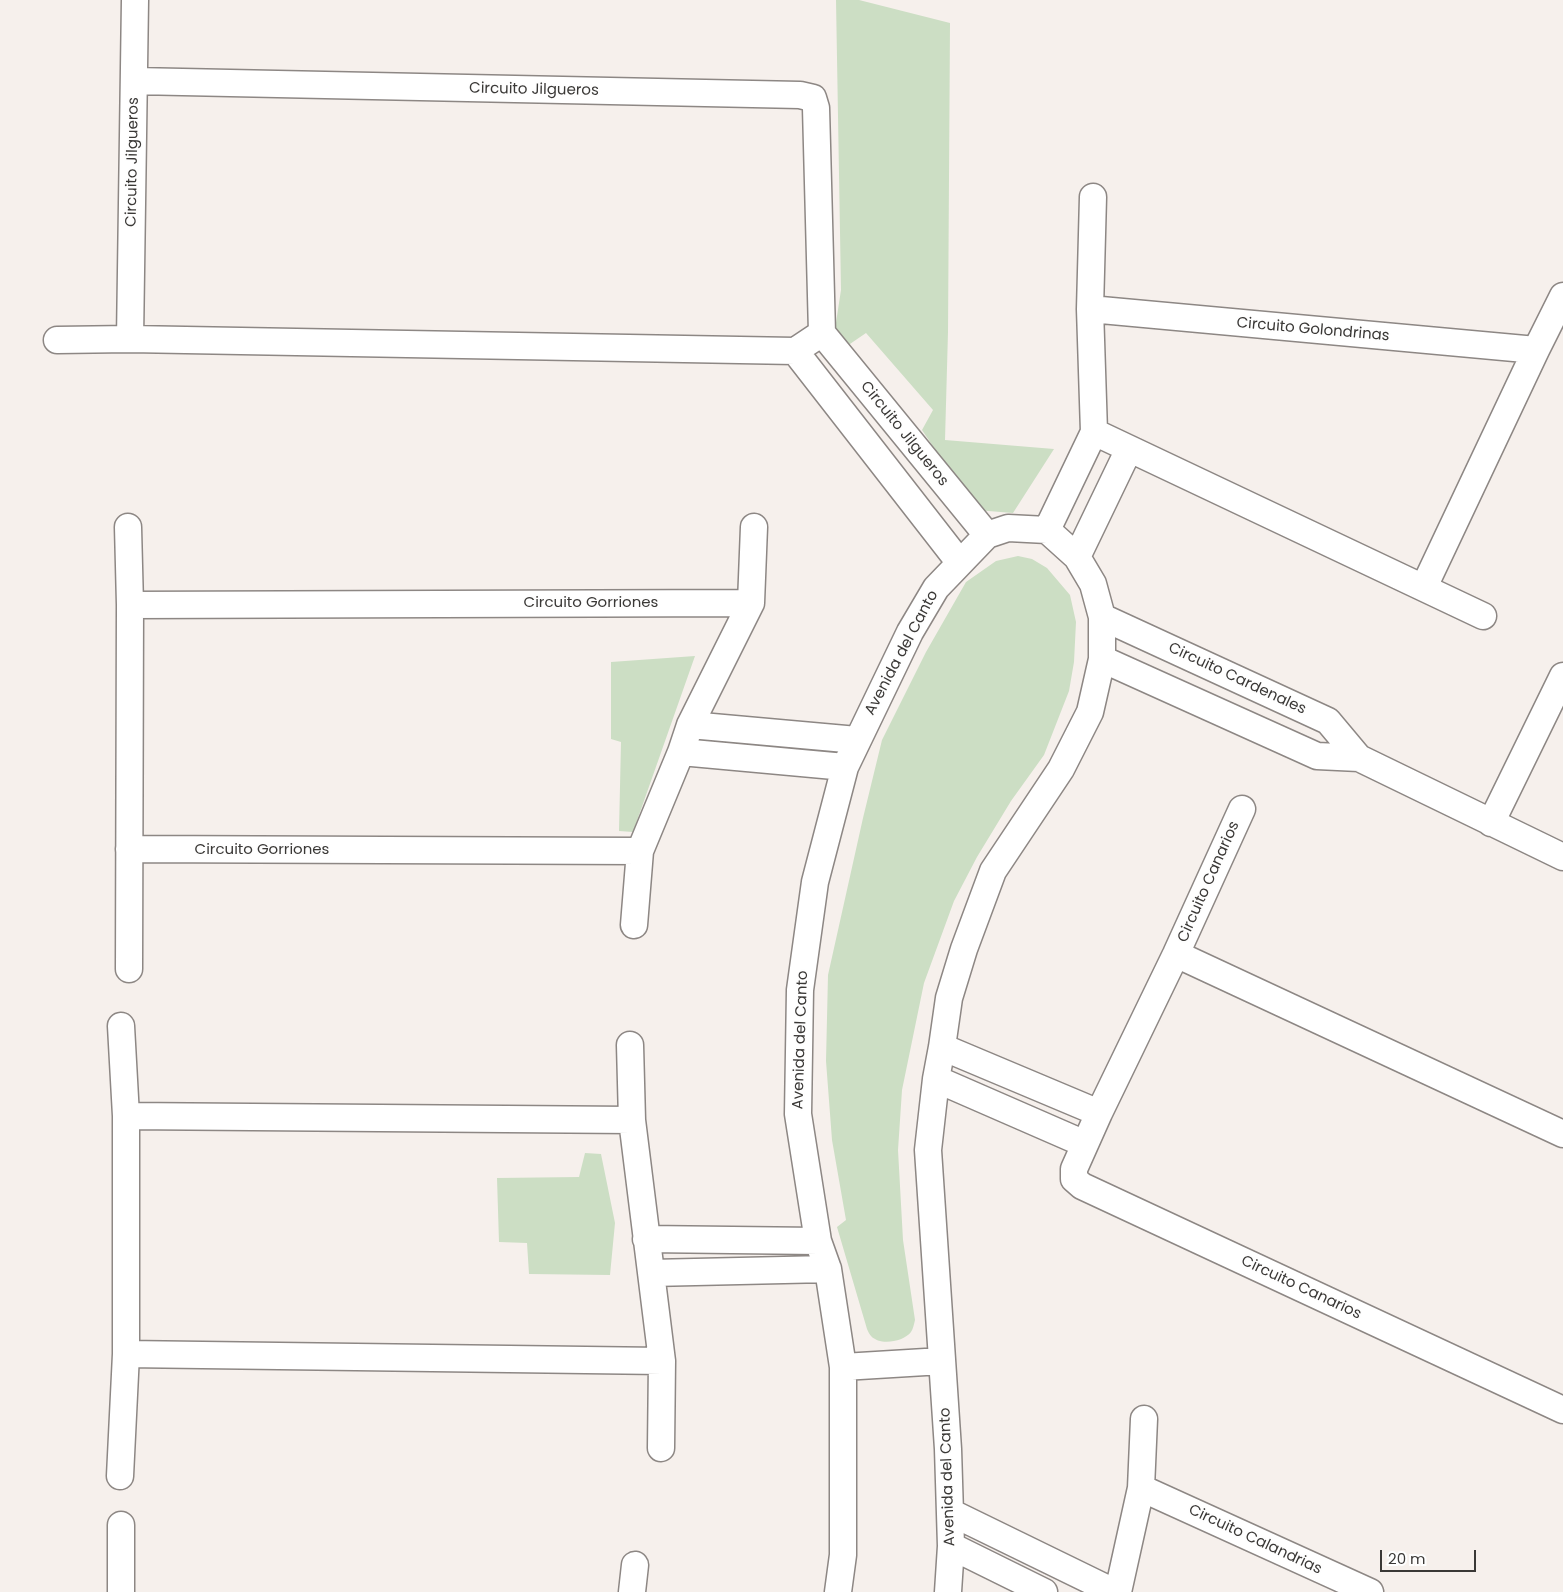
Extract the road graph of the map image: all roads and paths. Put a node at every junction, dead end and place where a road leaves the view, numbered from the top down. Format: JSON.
{"nodes":[{"id":1,"x":135,"y":0,"type":"edge"},
{"id":2,"x":135,"y":81,"type":"junction"},
{"id":3,"x":1093,"y":197,"type":"dead end"},
{"id":4,"x":1563,"y":296,"type":"edge"},
{"id":5,"x":1090,"y":309,"type":"junction"},
{"id":6,"x":822,"y":333,"type":"junction"},
{"id":7,"x":130,"y":339,"type":"junction"},
{"id":8,"x":57,"y":340,"type":"dead end"},
{"id":9,"x":1536,"y":350,"type":"junction"},
{"id":10,"x":795,"y":351,"type":"junction"},
{"id":11,"x":1094,"y":432,"type":"junction"},
{"id":12,"x":1129,"y":449,"type":"junction"},
{"id":13,"x":128,"y":527,"type":"dead end"},
{"id":14,"x":754,"y":527,"type":"dead end"},
{"id":15,"x":1047,"y":530,"type":"junction"},
{"id":16,"x":987,"y":535,"type":"junction"},
{"id":17,"x":1077,"y":557,"type":"junction"},
{"id":18,"x":960,"y":563,"type":"junction"},
{"id":19,"x":1424,"y":587,"type":"junction"},
{"id":20,"x":751,"y":603,"type":"junction"},
{"id":21,"x":130,"y":605,"type":"junction"},
{"id":22,"x":1483,"y":616,"type":"dead end"},
{"id":23,"x":1102,"y":617,"type":"junction"},
{"id":24,"x":1102,"y":658,"type":"junction"},
{"id":25,"x":1563,"y":676,"type":"edge"},
{"id":26,"x":690,"y":725,"type":"junction"},
{"id":27,"x":857,"y":740,"type":"junction"},
{"id":28,"x":681,"y":752,"type":"junction"},
{"id":29,"x":1359,"y":758,"type":"junction"},
{"id":30,"x":844,"y":767,"type":"junction"},
{"id":31,"x":1242,"y":809,"type":"dead end"},
{"id":32,"x":1491,"y":823,"type":"junction"},
{"id":33,"x":129,"y":849,"type":"junction"},
{"id":34,"x":640,"y":852,"type":"junction"},
{"id":35,"x":1563,"y":857,"type":"edge"},
{"id":36,"x":634,"y":925,"type":"dead end"},
{"id":37,"x":1176,"y":954,"type":"junction"},
{"id":38,"x":129,"y":970,"type":"dead end"},
{"id":39,"x":120,"y":1026,"type":"dead end"},
{"id":40,"x":630,"y":1046,"type":"dead end"},
{"id":41,"x":942,"y":1047,"type":"junction"},
{"id":42,"x":936,"y":1079,"type":"junction"},
{"id":43,"x":1099,"y":1113,"type":"junction"},
{"id":44,"x":126,"y":1116,"type":"junction"},
{"id":45,"x":632,"y":1120,"type":"junction"},
{"id":46,"x":1563,"y":1134,"type":"edge"},
{"id":47,"x":1085,"y":1144,"type":"junction"},
{"id":48,"x":646,"y":1239,"type":"junction"},
{"id":49,"x":818,"y":1241,"type":"junction"},
{"id":50,"x":828,"y":1269,"type":"junction"},
{"id":51,"x":650,"y":1273,"type":"junction"},
{"id":52,"x":126,"y":1354,"type":"junction"},
{"id":53,"x":662,"y":1361,"type":"junction"},
{"id":54,"x":942,"y":1361,"type":"junction"},
{"id":55,"x":843,"y":1367,"type":"junction"},
{"id":56,"x":1563,"y":1410,"type":"edge"},
{"id":57,"x":1144,"y":1419,"type":"dead end"},
{"id":58,"x":661,"y":1448,"type":"dead end"},
{"id":59,"x":120,"y":1476,"type":"dead end"},
{"id":60,"x":1141,"y":1488,"type":"junction"},
{"id":61,"x":950,"y":1512,"type":"junction"},
{"id":62,"x":122,"y":1525,"type":"dead end"},
{"id":63,"x":951,"y":1546,"type":"junction"},
{"id":64,"x":635,"y":1565,"type":"dead end"},
{"id":65,"x":121,"y":1592,"type":"edge"},
{"id":66,"x":632,"y":1592,"type":"edge"},
{"id":67,"x":838,"y":1592,"type":"edge"},
{"id":68,"x":948,"y":1592,"type":"edge"},
{"id":69,"x":1044,"y":1592,"type":"edge"},
{"id":70,"x":1116,"y":1592,"type":"edge"},
{"id":71,"x":1370,"y":1592,"type":"edge"}],
"edges":[{"from":1,"to":2,"type":"street"},
{"from":2,"to":6,"type":"street","name":"Circuito Jilgueros"},
{"from":2,"to":7,"type":"street","name":"Circuito Jilgueros"},
{"from":3,"to":5,"type":"street"},
{"from":4,"to":9,"type":"street"},
{"from":5,"to":9,"type":"street","name":"Circuito Golondrinas"},
{"from":5,"to":11,"type":"street"},
{"from":6,"to":10,"type":"street"},
{"from":6,"to":16,"type":"street","name":"Circuito Jilgueros"},
{"from":7,"to":8,"type":"street"},
{"from":7,"to":10,"type":"street"},
{"from":9,"to":19,"type":"street"},
{"from":10,"to":18,"type":"street"},
{"from":11,"to":12,"type":"street"},
{"from":11,"to":15,"type":"street"},
{"from":12,"to":17,"type":"street"},
{"from":12,"to":19,"type":"street"},
{"from":13,"to":21,"type":"street"},
{"from":14,"to":20,"type":"street"},
{"from":15,"to":16,"type":"street"},
{"from":15,"to":17,"type":"street","name":"Avenida del Canto"},
{"from":16,"to":18,"type":"street","name":"Avenida del Canto"},
{"from":17,"to":23,"type":"street","name":"Avenida del Canto"},
{"from":18,"to":27,"type":"street","name":"Avenida del Canto"},
{"from":19,"to":22,"type":"street"},
{"from":20,"to":21,"type":"street","name":"Circuito Gorriones"},
{"from":20,"to":26,"type":"street"},
{"from":21,"to":33,"type":"street"},
{"from":23,"to":24,"type":"street","name":"Avenida del Canto"},
{"from":23,"to":29,"type":"street","name":"Circuito Cardenales"},
{"from":24,"to":29,"type":"street","name":"Circuito Cardenales"},
{"from":24,"to":41,"type":"street","name":"Avenida del Canto"},
{"from":25,"to":32,"type":"street"},
{"from":26,"to":27,"type":"street"},
{"from":26,"to":28,"type":"street"},
{"from":27,"to":30,"type":"street","name":"Avenida del Canto"},
{"from":28,"to":30,"type":"street"},
{"from":28,"to":34,"type":"street"},
{"from":29,"to":32,"type":"street","name":"Circuito Cardenales"},
{"from":30,"to":49,"type":"street","name":"Avenida del Canto"},
{"from":31,"to":37,"type":"street","name":"Circuito Canarios"},
{"from":32,"to":35,"type":"street","name":"Circuito Cardenales"},
{"from":33,"to":34,"type":"street","name":"Circuito Gorriones"},
{"from":33,"to":38,"type":"street"},
{"from":34,"to":36,"type":"street"},
{"from":37,"to":43,"type":"street","name":"Circuito Canarios"},
{"from":37,"to":46,"type":"street","name":"Circuito Canarios"},
{"from":39,"to":44,"type":"street"},
{"from":40,"to":45,"type":"street"},
{"from":41,"to":42,"type":"street","name":"Avenida del Canto"},
{"from":41,"to":43,"type":"street"},
{"from":42,"to":47,"type":"street"},
{"from":42,"to":54,"type":"street","name":"Avenida del Canto"},
{"from":43,"to":47,"type":"street","name":"Circuito Canarios"},
{"from":44,"to":45,"type":"street"},
{"from":44,"to":52,"type":"street"},
{"from":45,"to":48,"type":"street"},
{"from":47,"to":56,"type":"street","name":"Circuito Canarios"},
{"from":48,"to":49,"type":"street"},
{"from":48,"to":51,"type":"street"},
{"from":49,"to":50,"type":"street","name":"Avenida del Canto"},
{"from":50,"to":51,"type":"street"},
{"from":50,"to":55,"type":"street","name":"Avenida del Canto"},
{"from":51,"to":53,"type":"street"},
{"from":52,"to":53,"type":"street"},
{"from":52,"to":59,"type":"street"},
{"from":53,"to":58,"type":"street"},
{"from":54,"to":55,"type":"street"},
{"from":54,"to":61,"type":"street","name":"Avenida del Canto"},
{"from":55,"to":67,"type":"street","name":"Avenida del Canto"},
{"from":57,"to":60,"type":"street"},
{"from":60,"to":70,"type":"street"},
{"from":60,"to":71,"type":"street","name":"Circuito Calandrias"},
{"from":61,"to":63,"type":"street","name":"Avenida del Canto"},
{"from":61,"to":70,"type":"street"},
{"from":62,"to":65,"type":"street"},
{"from":63,"to":68,"type":"street","name":"Avenida del Canto"},
{"from":63,"to":69,"type":"street"},
{"from":64,"to":66,"type":"street"}]}
